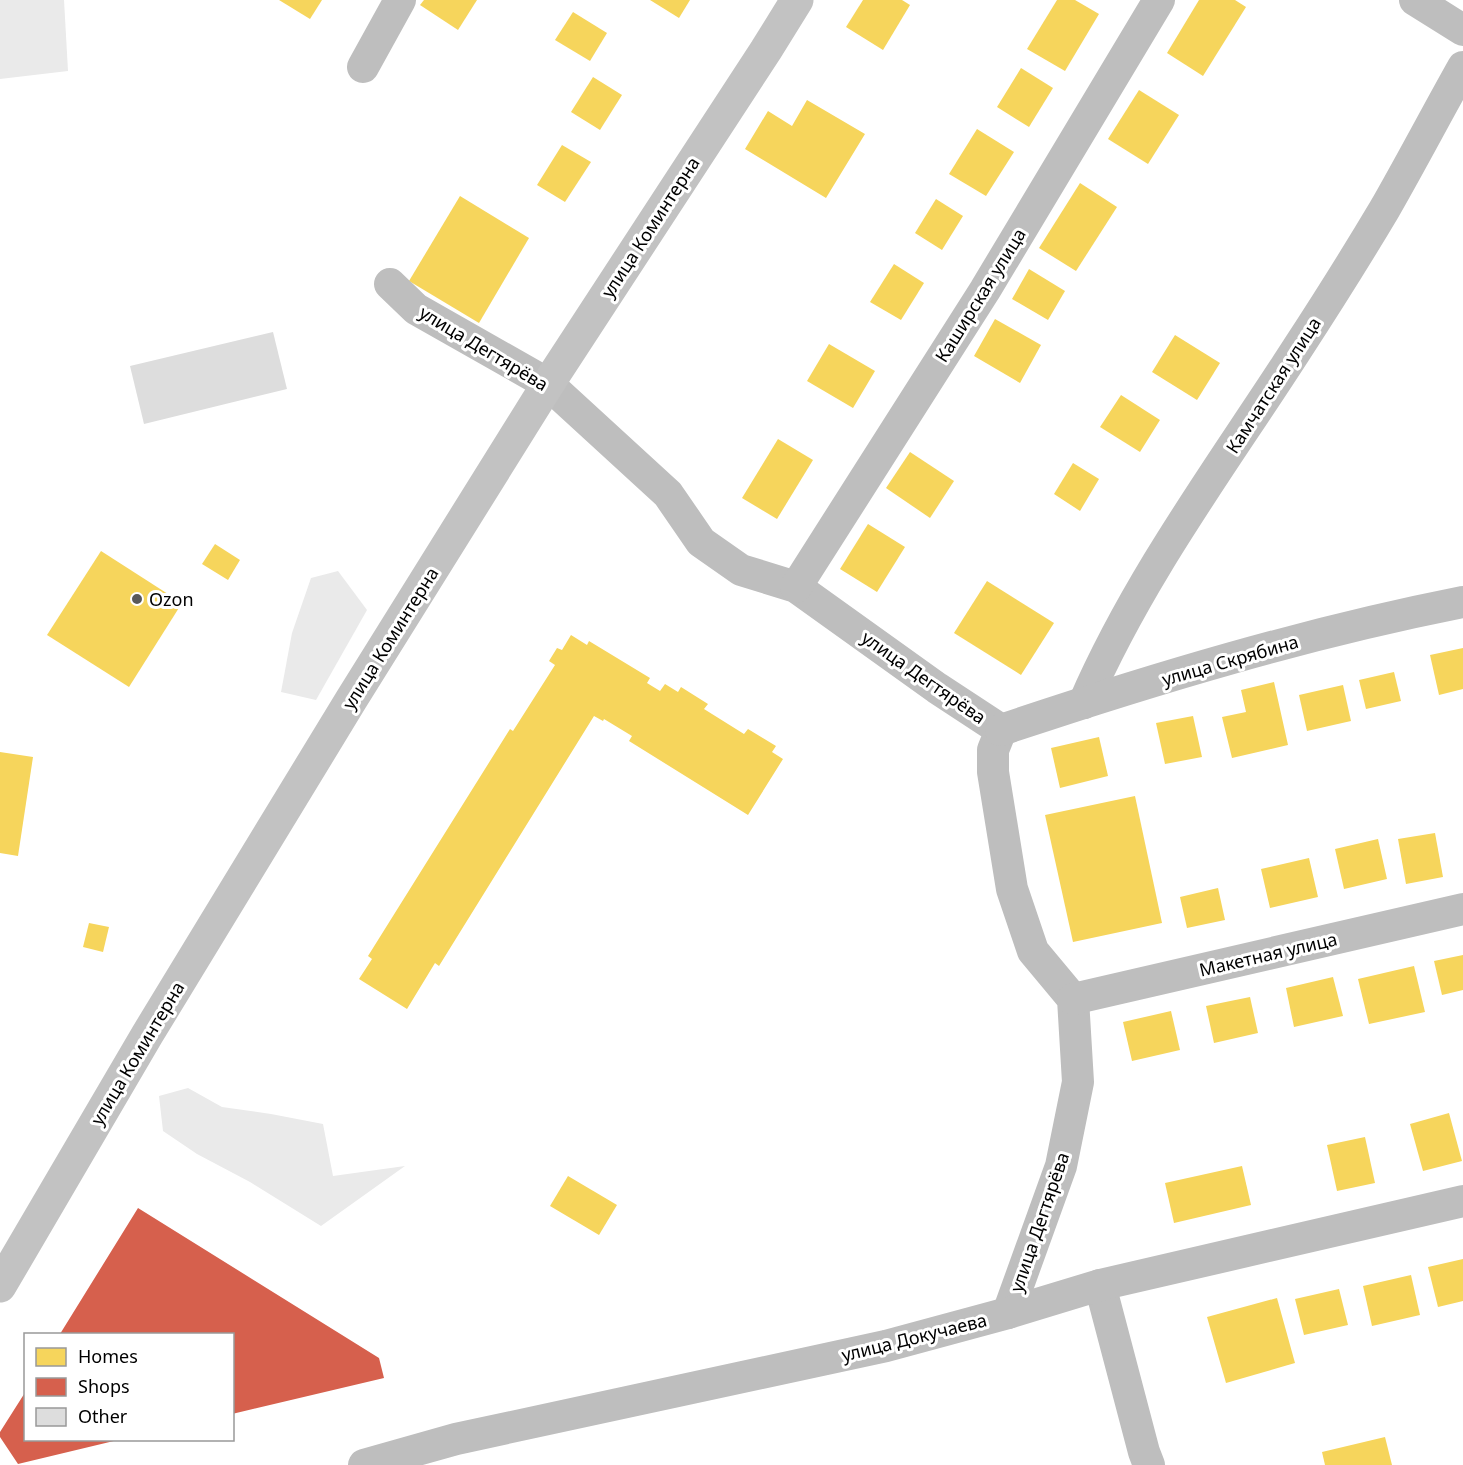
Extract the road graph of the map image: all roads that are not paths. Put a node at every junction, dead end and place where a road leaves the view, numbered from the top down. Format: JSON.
{"nodes":[{"id":1,"x":400,"y":0,"type":"edge"},
{"id":2,"x":797,"y":0,"type":"edge"},
{"id":3,"x":1159,"y":0,"type":"edge"},
{"id":4,"x":1415,"y":0,"type":"edge"},
{"id":5,"x":1463,"y":30,"type":"edge"},
{"id":6,"x":363,"y":67,"type":"dead end"},
{"id":7,"x":1463,"y":67,"type":"edge"},
{"id":8,"x":390,"y":284,"type":"dead end"},
{"id":9,"x":548,"y":384,"type":"junction"},
{"id":10,"x":796,"y":587,"type":"junction"},
{"id":11,"x":1463,"y":602,"type":"edge"},
{"id":12,"x":1084,"y":703,"type":"junction"},
{"id":13,"x":1001,"y":730,"type":"junction"},
{"id":14,"x":1463,"y":909,"type":"edge"},
{"id":15,"x":1073,"y":999,"type":"junction"},
{"id":16,"x":1463,"y":1201,"type":"edge"},
{"id":17,"x":1100,"y":1285,"type":"junction"},
{"id":18,"x":0,"y":1286,"type":"edge"},
{"id":19,"x":1008,"y":1313,"type":"junction"},
{"id":20,"x":364,"y":1465,"type":"edge"},
{"id":21,"x":1149,"y":1465,"type":"edge"}],
"edges":[{"from":1,"to":6,"type":"street"},
{"from":2,"to":9,"type":"street","name":"улица Коминтерна"},
{"from":3,"to":10,"type":"street","name":"Каширская улица"},
{"from":4,"to":5,"type":"street"},
{"from":7,"to":12,"type":"street","name":"Камчатская улица"},
{"from":8,"to":9,"type":"street","name":"улица Дегтярёва"},
{"from":9,"to":10,"type":"street","name":"улица Дегтярёва"},
{"from":9,"to":18,"type":"street","name":"улица Коминтерна"},
{"from":10,"to":13,"type":"street","name":"улица Дегтярёва"},
{"from":11,"to":12,"type":"street","name":"улица Скрябина"},
{"from":12,"to":13,"type":"street","name":"улица Скрябина"},
{"from":13,"to":15,"type":"street","name":"улица Дегтярёва"},
{"from":14,"to":15,"type":"street","name":"Макетная улица"},
{"from":15,"to":19,"type":"street","name":"улица Дегтярёва"},
{"from":16,"to":17,"type":"street","name":"улица Докучаева"},
{"from":17,"to":19,"type":"street","name":"улица Докучаева"},
{"from":17,"to":21,"type":"street"},
{"from":19,"to":20,"type":"street","name":"улица Докучаева"}]}
